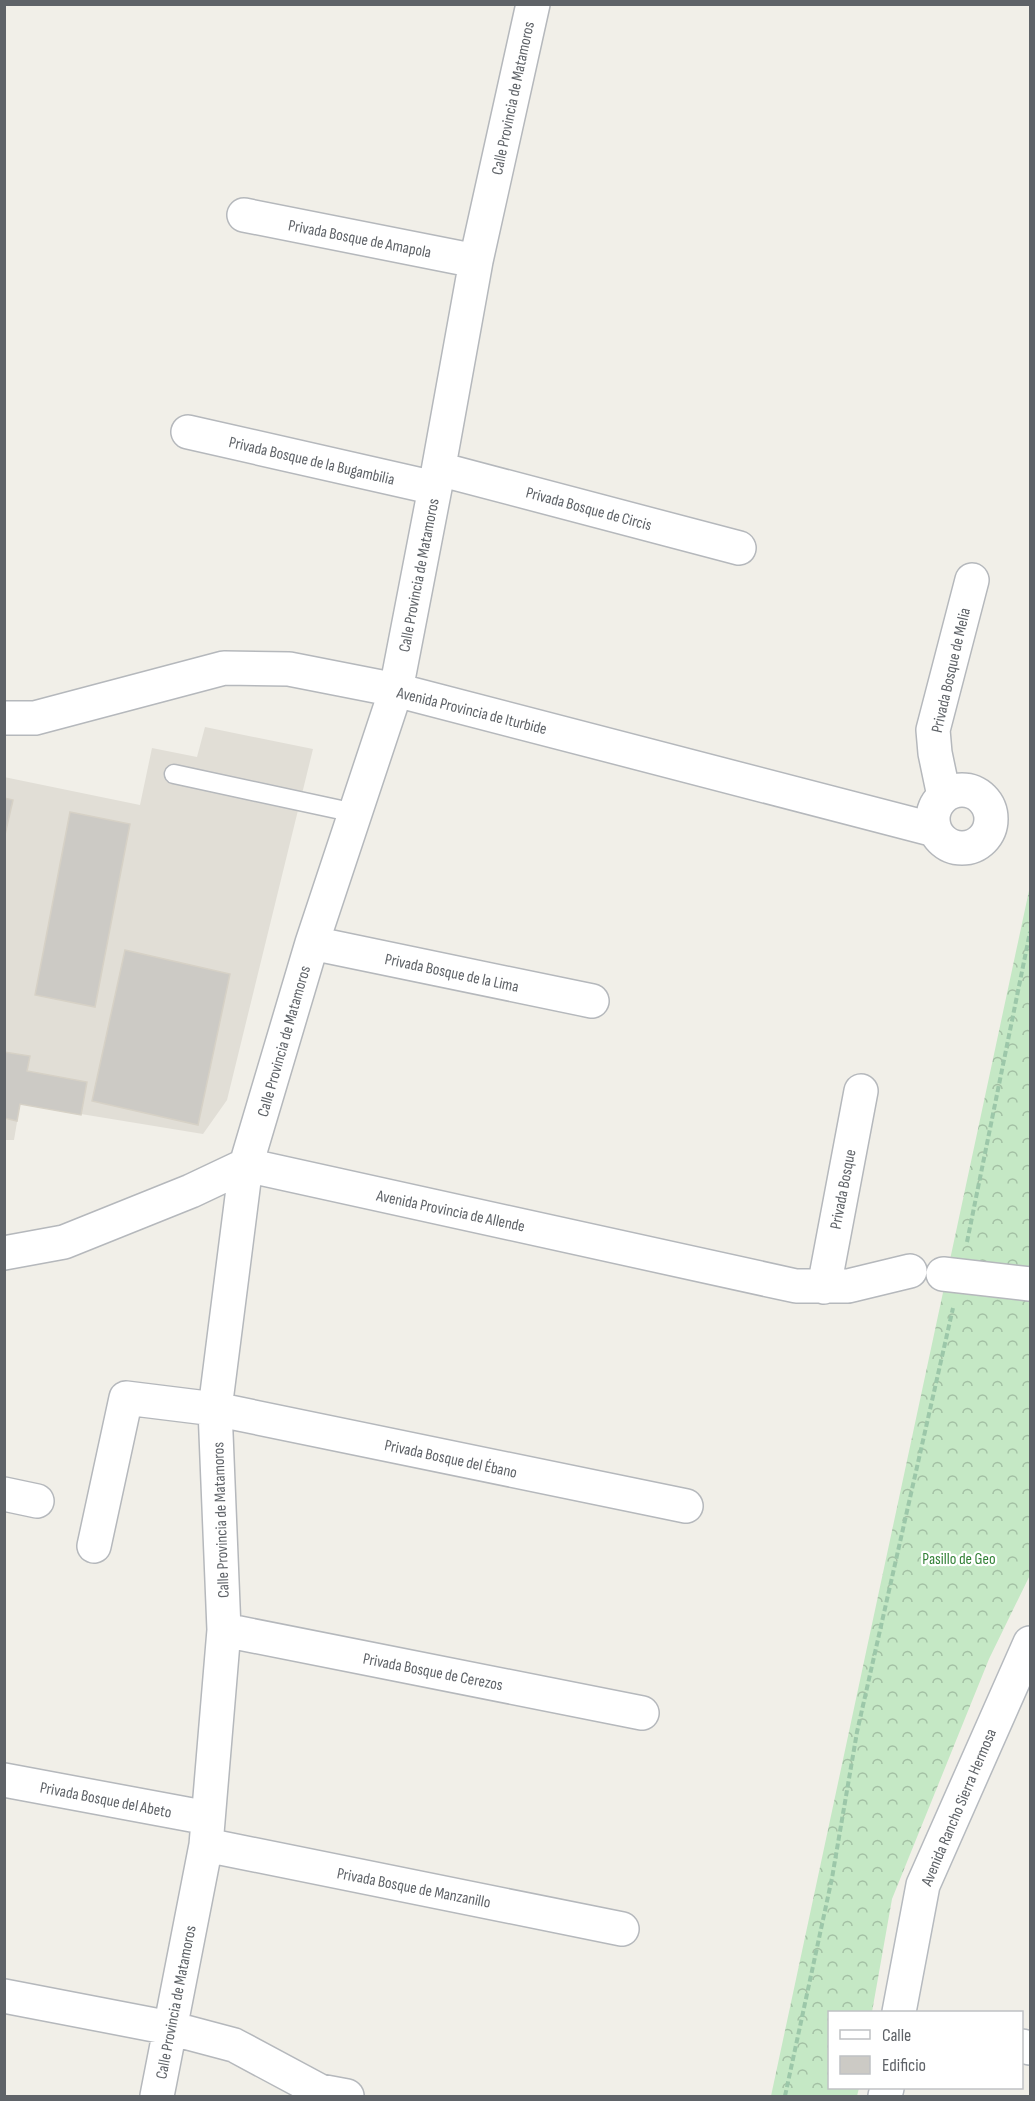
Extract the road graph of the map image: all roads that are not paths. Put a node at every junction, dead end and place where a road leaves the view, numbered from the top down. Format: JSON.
{"nodes":[{"id":1,"x":532,"y":4,"type":"edge"},
{"id":2,"x":244,"y":215,"type":"dead end"},
{"id":3,"x":476,"y":261,"type":"junction"},
{"id":4,"x":188,"y":432,"type":"dead end"},
{"id":5,"x":437,"y":478,"type":"junction"},
{"id":6,"x":739,"y":548,"type":"dead end"},
{"id":7,"x":972,"y":580,"type":"dead end"},
{"id":8,"x":396,"y":690,"type":"junction"},
{"id":9,"x":4,"y":718,"type":"edge"},
{"id":10,"x":174,"y":774,"type":"dead end"},
{"id":11,"x":944,"y":796,"type":"junction"},
{"id":12,"x":355,"y":813,"type":"junction"},
{"id":13,"x":935,"y":830,"type":"junction"},
{"id":14,"x":312,"y":942,"type":"junction"},
{"id":15,"x":592,"y":1001,"type":"dead end"},
{"id":16,"x":861,"y":1091,"type":"dead end"},
{"id":17,"x":246,"y":1165,"type":"junction"},
{"id":18,"x":4,"y":1253,"type":"edge"},
{"id":19,"x":910,"y":1271,"type":"dead end"},
{"id":20,"x":951,"y":1275,"type":"road end"},
{"id":21,"x":1030,"y":1284,"type":"edge"},
{"id":22,"x":824,"y":1287,"type":"junction"},
{"id":23,"x":215,"y":1410,"type":"junction"},
{"id":24,"x":4,"y":1494,"type":"edge"},
{"id":25,"x":38,"y":1501,"type":"dead end"},
{"id":26,"x":686,"y":1506,"type":"dead end"},
{"id":27,"x":94,"y":1546,"type":"dead end"},
{"id":28,"x":224,"y":1630,"type":"junction"},
{"id":29,"x":1030,"y":1643,"type":"edge"},
{"id":30,"x":642,"y":1713,"type":"dead end"},
{"id":31,"x":4,"y":1780,"type":"edge"},
{"id":32,"x":207,"y":1831,"type":"junction"},
{"id":33,"x":622,"y":1929,"type":"dead end"},
{"id":34,"x":4,"y":1996,"type":"edge"},
{"id":35,"x":899,"y":2011,"type":"edge"},
{"id":36,"x":170,"y":2028,"type":"junction"},
{"id":37,"x":157,"y":2097,"type":"edge"},
{"id":38,"x":347,"y":2097,"type":"edge"}],
"edges":[{"from":1,"to":3,"type":"street","name":"Calle Provincia de Matamoros"},
{"from":2,"to":3,"type":"street","name":"Privada Bosque de Amapola"},
{"from":3,"to":5,"type":"street","name":"Calle Provincia de Matamoros"},
{"from":4,"to":5,"type":"street","name":"Privada Bosque de la Bugambilia"},
{"from":5,"to":6,"type":"street","name":"Privada Bosque de Circis"},
{"from":5,"to":8,"type":"street","name":"Calle Provincia de Matamoros"},
{"from":7,"to":11,"type":"street","name":"Privada Bosque de Melia"},
{"from":8,"to":9,"type":"street","name":"Avenida Provincia de Iturbide"},
{"from":8,"to":12,"type":"street","name":"Calle Provincia de Matamoros"},
{"from":8,"to":13,"type":"street","name":"Avenida Provincia de Iturbide"},
{"from":10,"to":12,"type":"lane"},
{"from":11,"to":13,"type":"street"},
{"from":11,"to":13,"type":"street"},
{"from":12,"to":14,"type":"street","name":"Calle Provincia de Matamoros"},
{"from":14,"to":15,"type":"street","name":"Privada Bosque de la Lima"},
{"from":14,"to":17,"type":"street","name":"Calle Provincia de Matamoros"},
{"from":16,"to":22,"type":"street","name":"Privada Bosque"},
{"from":17,"to":18,"type":"street"},
{"from":17,"to":22,"type":"street","name":"Avenida Provincia de Allende"},
{"from":17,"to":23,"type":"street","name":"Calle Provincia de Matamoros"},
{"from":19,"to":22,"type":"street","name":"Avenida Provincia de Allende"},
{"from":20,"to":21,"type":"street"},
{"from":23,"to":26,"type":"street","name":"Privada Bosque del Ébano"},
{"from":23,"to":27,"type":"street","name":"Privada Bosque del Ébano"},
{"from":23,"to":28,"type":"street","name":"Calle Provincia de Matamoros"},
{"from":24,"to":25,"type":"street"},
{"from":28,"to":30,"type":"street","name":"Privada Bosque de Cerezos"},
{"from":28,"to":32,"type":"street","name":"Calle Provincia de Matamoros"},
{"from":29,"to":35,"type":"street","name":"Avenida Rancho Sierra Hermosa"},
{"from":31,"to":32,"type":"street","name":"Privada Bosque del Abeto"},
{"from":32,"to":33,"type":"street","name":"Privada Bosque de Manzanillo"},
{"from":32,"to":36,"type":"street","name":"Calle Provincia de Matamoros"},
{"from":34,"to":36,"type":"street"},
{"from":36,"to":37,"type":"street","name":"Calle Provincia de Matamoros"},
{"from":36,"to":38,"type":"street"}]}
